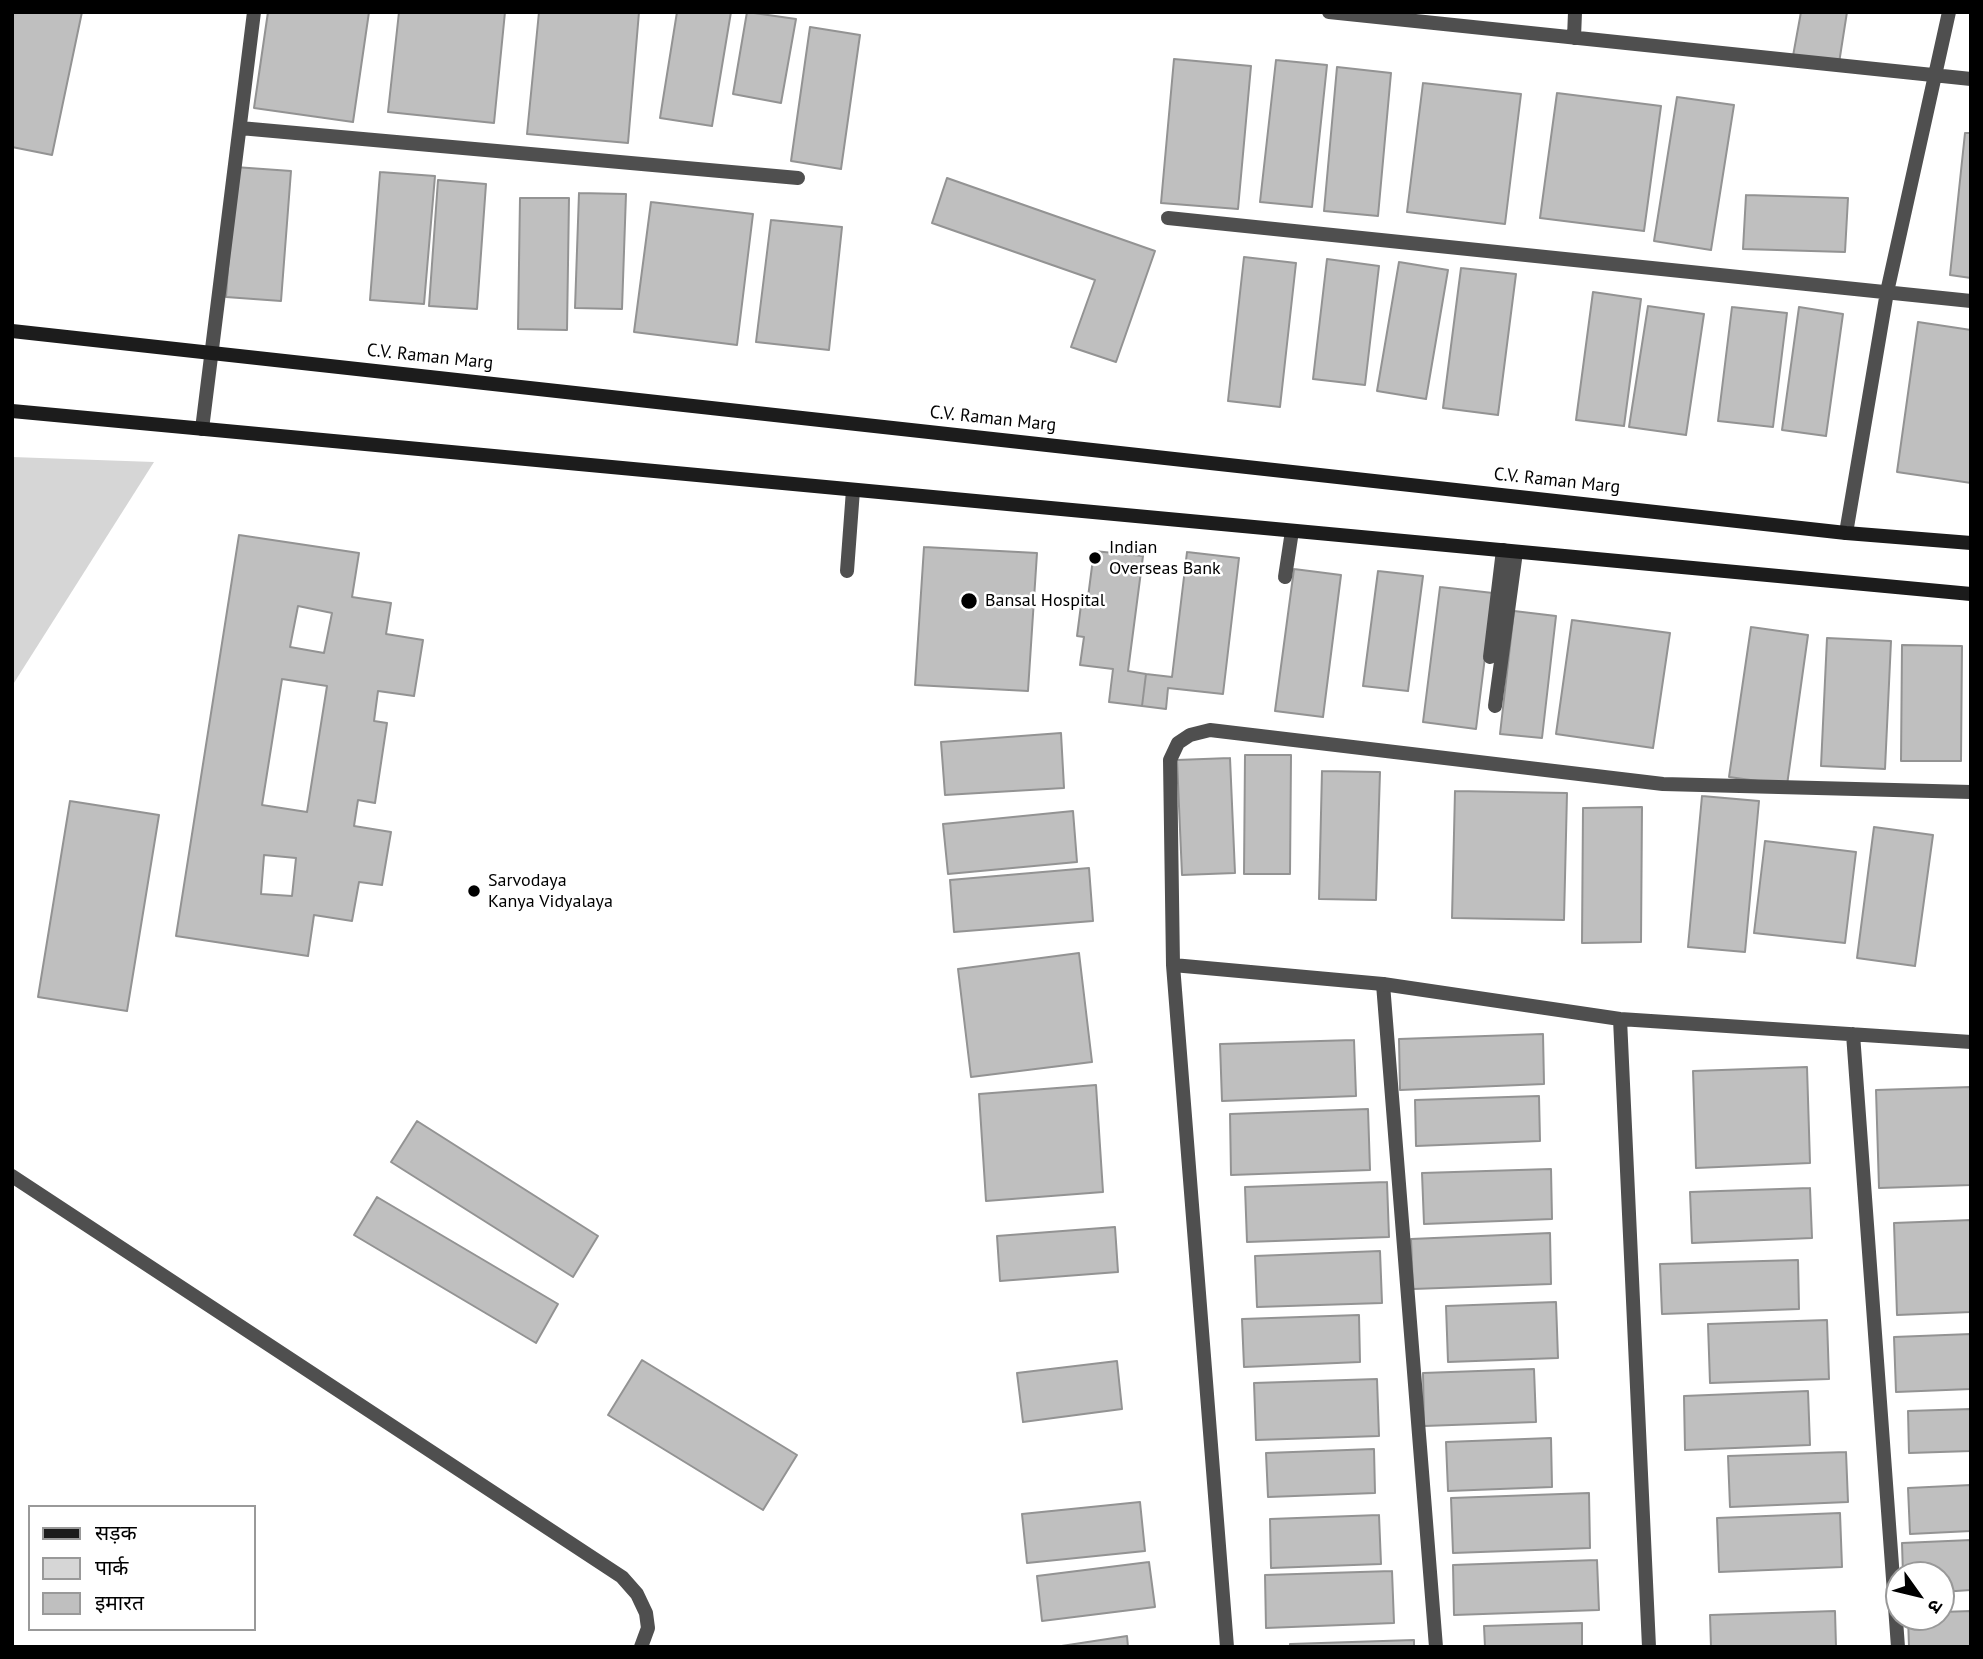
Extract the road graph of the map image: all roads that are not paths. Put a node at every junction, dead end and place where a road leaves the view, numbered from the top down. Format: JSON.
{"nodes":[{"id":1,"x":254,"y":12,"type":"edge"},
{"id":2,"x":1329,"y":12,"type":"edge"},
{"id":3,"x":1575,"y":12,"type":"edge"},
{"id":4,"x":1949,"y":12,"type":"edge"},
{"id":5,"x":1574,"y":38,"type":"junction"},
{"id":6,"x":1933,"y":75,"type":"junction"},
{"id":7,"x":1971,"y":79,"type":"edge"},
{"id":8,"x":240,"y":128,"type":"junction"},
{"id":9,"x":798,"y":178,"type":"dead end"},
{"id":10,"x":1168,"y":218,"type":"dead end"},
{"id":11,"x":1888,"y":292,"type":"junction"},
{"id":12,"x":1971,"y":301,"type":"edge"},
{"id":13,"x":12,"y":331,"type":"edge"},
{"id":14,"x":211,"y":352,"type":"junction"},
{"id":15,"x":12,"y":411,"type":"edge"},
{"id":16,"x":202,"y":429,"type":"junction"},
{"id":17,"x":853,"y":490,"type":"junction"},
{"id":18,"x":1292,"y":531,"type":"junction"},
{"id":19,"x":1846,"y":533,"type":"junction"},
{"id":20,"x":1971,"y":543,"type":"edge"},
{"id":21,"x":1510,"y":551,"type":"junction"},
{"id":22,"x":847,"y":571,"type":"dead end"},
{"id":23,"x":1285,"y":577,"type":"dead end"},
{"id":24,"x":1971,"y":594,"type":"edge"},
{"id":25,"x":1490,"y":657,"type":"dead end"},
{"id":26,"x":1495,"y":706,"type":"dead end"},
{"id":27,"x":1971,"y":792,"type":"edge"},
{"id":28,"x":1173,"y":965,"type":"junction"},
{"id":29,"x":1383,"y":984,"type":"junction"},
{"id":30,"x":1620,"y":1019,"type":"junction"},
{"id":31,"x":1853,"y":1034,"type":"junction"},
{"id":32,"x":1971,"y":1042,"type":"edge"},
{"id":33,"x":12,"y":1176,"type":"edge"},
{"id":34,"x":641,"y":1647,"type":"edge"},
{"id":35,"x":1227,"y":1647,"type":"edge"},
{"id":36,"x":1436,"y":1647,"type":"edge"},
{"id":37,"x":1649,"y":1647,"type":"edge"},
{"id":38,"x":1898,"y":1647,"type":"edge"}],
"edges":[{"from":1,"to":8,"type":"street"},
{"from":2,"to":5,"type":"street"},
{"from":3,"to":5,"type":"street"},
{"from":4,"to":6,"type":"street"},
{"from":5,"to":6,"type":"street"},
{"from":6,"to":7,"type":"street"},
{"from":6,"to":11,"type":"street"},
{"from":8,"to":9,"type":"street"},
{"from":8,"to":14,"type":"street"},
{"from":10,"to":11,"type":"street"},
{"from":11,"to":12,"type":"street"},
{"from":11,"to":19,"type":"street"},
{"from":13,"to":14,"type":"main road","name":"C.V. Raman Marg"},
{"from":14,"to":16,"type":"street"},
{"from":14,"to":19,"type":"main road","name":"C.V. Raman Marg"},
{"from":15,"to":16,"type":"main road"},
{"from":16,"to":17,"type":"main road"},
{"from":17,"to":18,"type":"main road"},
{"from":17,"to":22,"type":"street"},
{"from":18,"to":21,"type":"main road"},
{"from":18,"to":23,"type":"street"},
{"from":19,"to":20,"type":"main road","name":"C.V. Raman Marg"},
{"from":21,"to":24,"type":"main road"},
{"from":21,"to":25,"type":"street"},
{"from":21,"to":26,"type":"street"},
{"from":27,"to":28,"type":"street"},
{"from":28,"to":29,"type":"street"},
{"from":28,"to":35,"type":"street"},
{"from":29,"to":30,"type":"street"},
{"from":29,"to":36,"type":"street"},
{"from":30,"to":31,"type":"street"},
{"from":30,"to":37,"type":"street"},
{"from":31,"to":32,"type":"street"},
{"from":31,"to":38,"type":"street"},
{"from":33,"to":34,"type":"street"}]}
